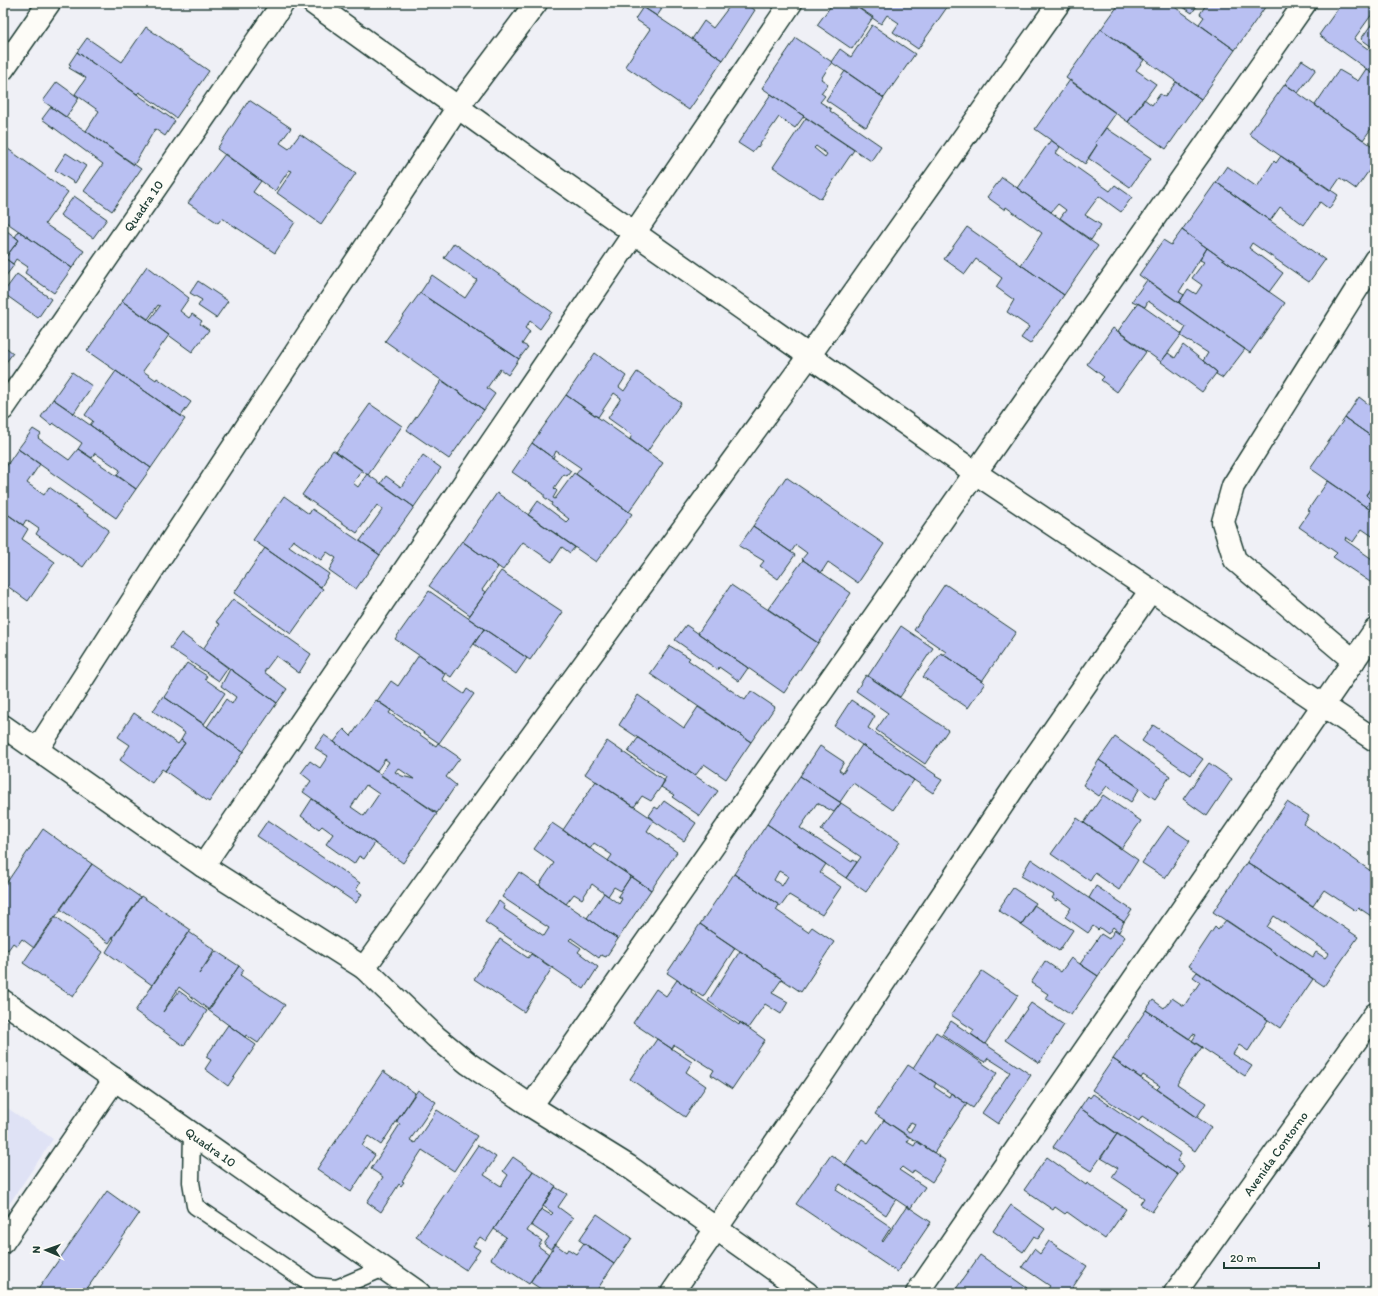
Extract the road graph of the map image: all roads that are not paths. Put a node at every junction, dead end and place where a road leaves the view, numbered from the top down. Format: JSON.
{"nodes":[{"id":1,"x":49,"y":3,"type":"edge"},
{"id":2,"x":283,"y":3,"type":"edge"},
{"id":3,"x":313,"y":3,"type":"edge"},
{"id":4,"x":536,"y":3,"type":"edge"},
{"id":5,"x":791,"y":3,"type":"edge"},
{"id":6,"x":1059,"y":3,"type":"edge"},
{"id":7,"x":1305,"y":3,"type":"edge"},
{"id":8,"x":3,"y":69,"type":"edge"},
{"id":9,"x":458,"y":107,"type":"junction"},
{"id":10,"x":634,"y":233,"type":"junction"},
{"id":11,"x":1375,"y":260,"type":"edge"},
{"id":12,"x":809,"y":356,"type":"junction"},
{"id":13,"x":3,"y":409,"type":"edge"},
{"id":14,"x":976,"y":474,"type":"junction"},
{"id":15,"x":1151,"y":590,"type":"junction"},
{"id":16,"x":1375,"y":630,"type":"edge"},
{"id":17,"x":1354,"y":661,"type":"junction"},
{"id":18,"x":1323,"y":705,"type":"junction"},
{"id":19,"x":3,"y":726,"type":"edge"},
{"id":20,"x":1375,"y":740,"type":"edge"},
{"id":21,"x":37,"y":750,"type":"junction"},
{"id":22,"x":202,"y":866,"type":"junction"},
{"id":23,"x":364,"y":968,"type":"junction"},
{"id":24,"x":3,"y":1001,"type":"edge"},
{"id":25,"x":1375,"y":1014,"type":"edge"},
{"id":26,"x":115,"y":1079,"type":"junction"},
{"id":27,"x":531,"y":1106,"type":"junction"},
{"id":28,"x":192,"y":1132,"type":"junction"},
{"id":29,"x":716,"y":1228,"type":"junction"},
{"id":30,"x":3,"y":1242,"type":"edge"},
{"id":31,"x":384,"y":1268,"type":"junction"},
{"id":32,"x":419,"y":1293,"type":"edge"},
{"id":33,"x":672,"y":1293,"type":"edge"},
{"id":34,"x":807,"y":1293,"type":"edge"},
{"id":35,"x":917,"y":1293,"type":"edge"},
{"id":36,"x":1175,"y":1293,"type":"edge"}],
"edges":[{"from":1,"to":8,"type":"street"},
{"from":2,"to":13,"type":"street","name":"Quadra 10"},
{"from":3,"to":9,"type":"street"},
{"from":4,"to":9,"type":"street"},
{"from":5,"to":10,"type":"street"},
{"from":6,"to":12,"type":"street"},
{"from":7,"to":14,"type":"street"},
{"from":9,"to":10,"type":"street"},
{"from":9,"to":21,"type":"street"},
{"from":10,"to":12,"type":"street"},
{"from":10,"to":22,"type":"street"},
{"from":11,"to":17,"type":"street"},
{"from":12,"to":14,"type":"street"},
{"from":12,"to":23,"type":"street"},
{"from":14,"to":15,"type":"street"},
{"from":14,"to":27,"type":"street"},
{"from":15,"to":18,"type":"street"},
{"from":15,"to":29,"type":"street"},
{"from":16,"to":17,"type":"street"},
{"from":17,"to":18,"type":"street"},
{"from":18,"to":20,"type":"street"},
{"from":18,"to":35,"type":"street"},
{"from":19,"to":21,"type":"street"},
{"from":21,"to":22,"type":"street"},
{"from":22,"to":23,"type":"street"},
{"from":23,"to":27,"type":"street"},
{"from":24,"to":26,"type":"street","name":"Quadra 10"},
{"from":25,"to":36,"type":"street","name":"Avenida Contorno"},
{"from":26,"to":28,"type":"street","name":"Quadra 10"},
{"from":26,"to":30,"type":"street"},
{"from":27,"to":29,"type":"street"},
{"from":28,"to":31,"type":"street","name":"Quadra 10"},
{"from":28,"to":31,"type":"lane"},
{"from":29,"to":33,"type":"street"},
{"from":29,"to":34,"type":"street"},
{"from":31,"to":32,"type":"street","name":"Quadra 10"}]}
